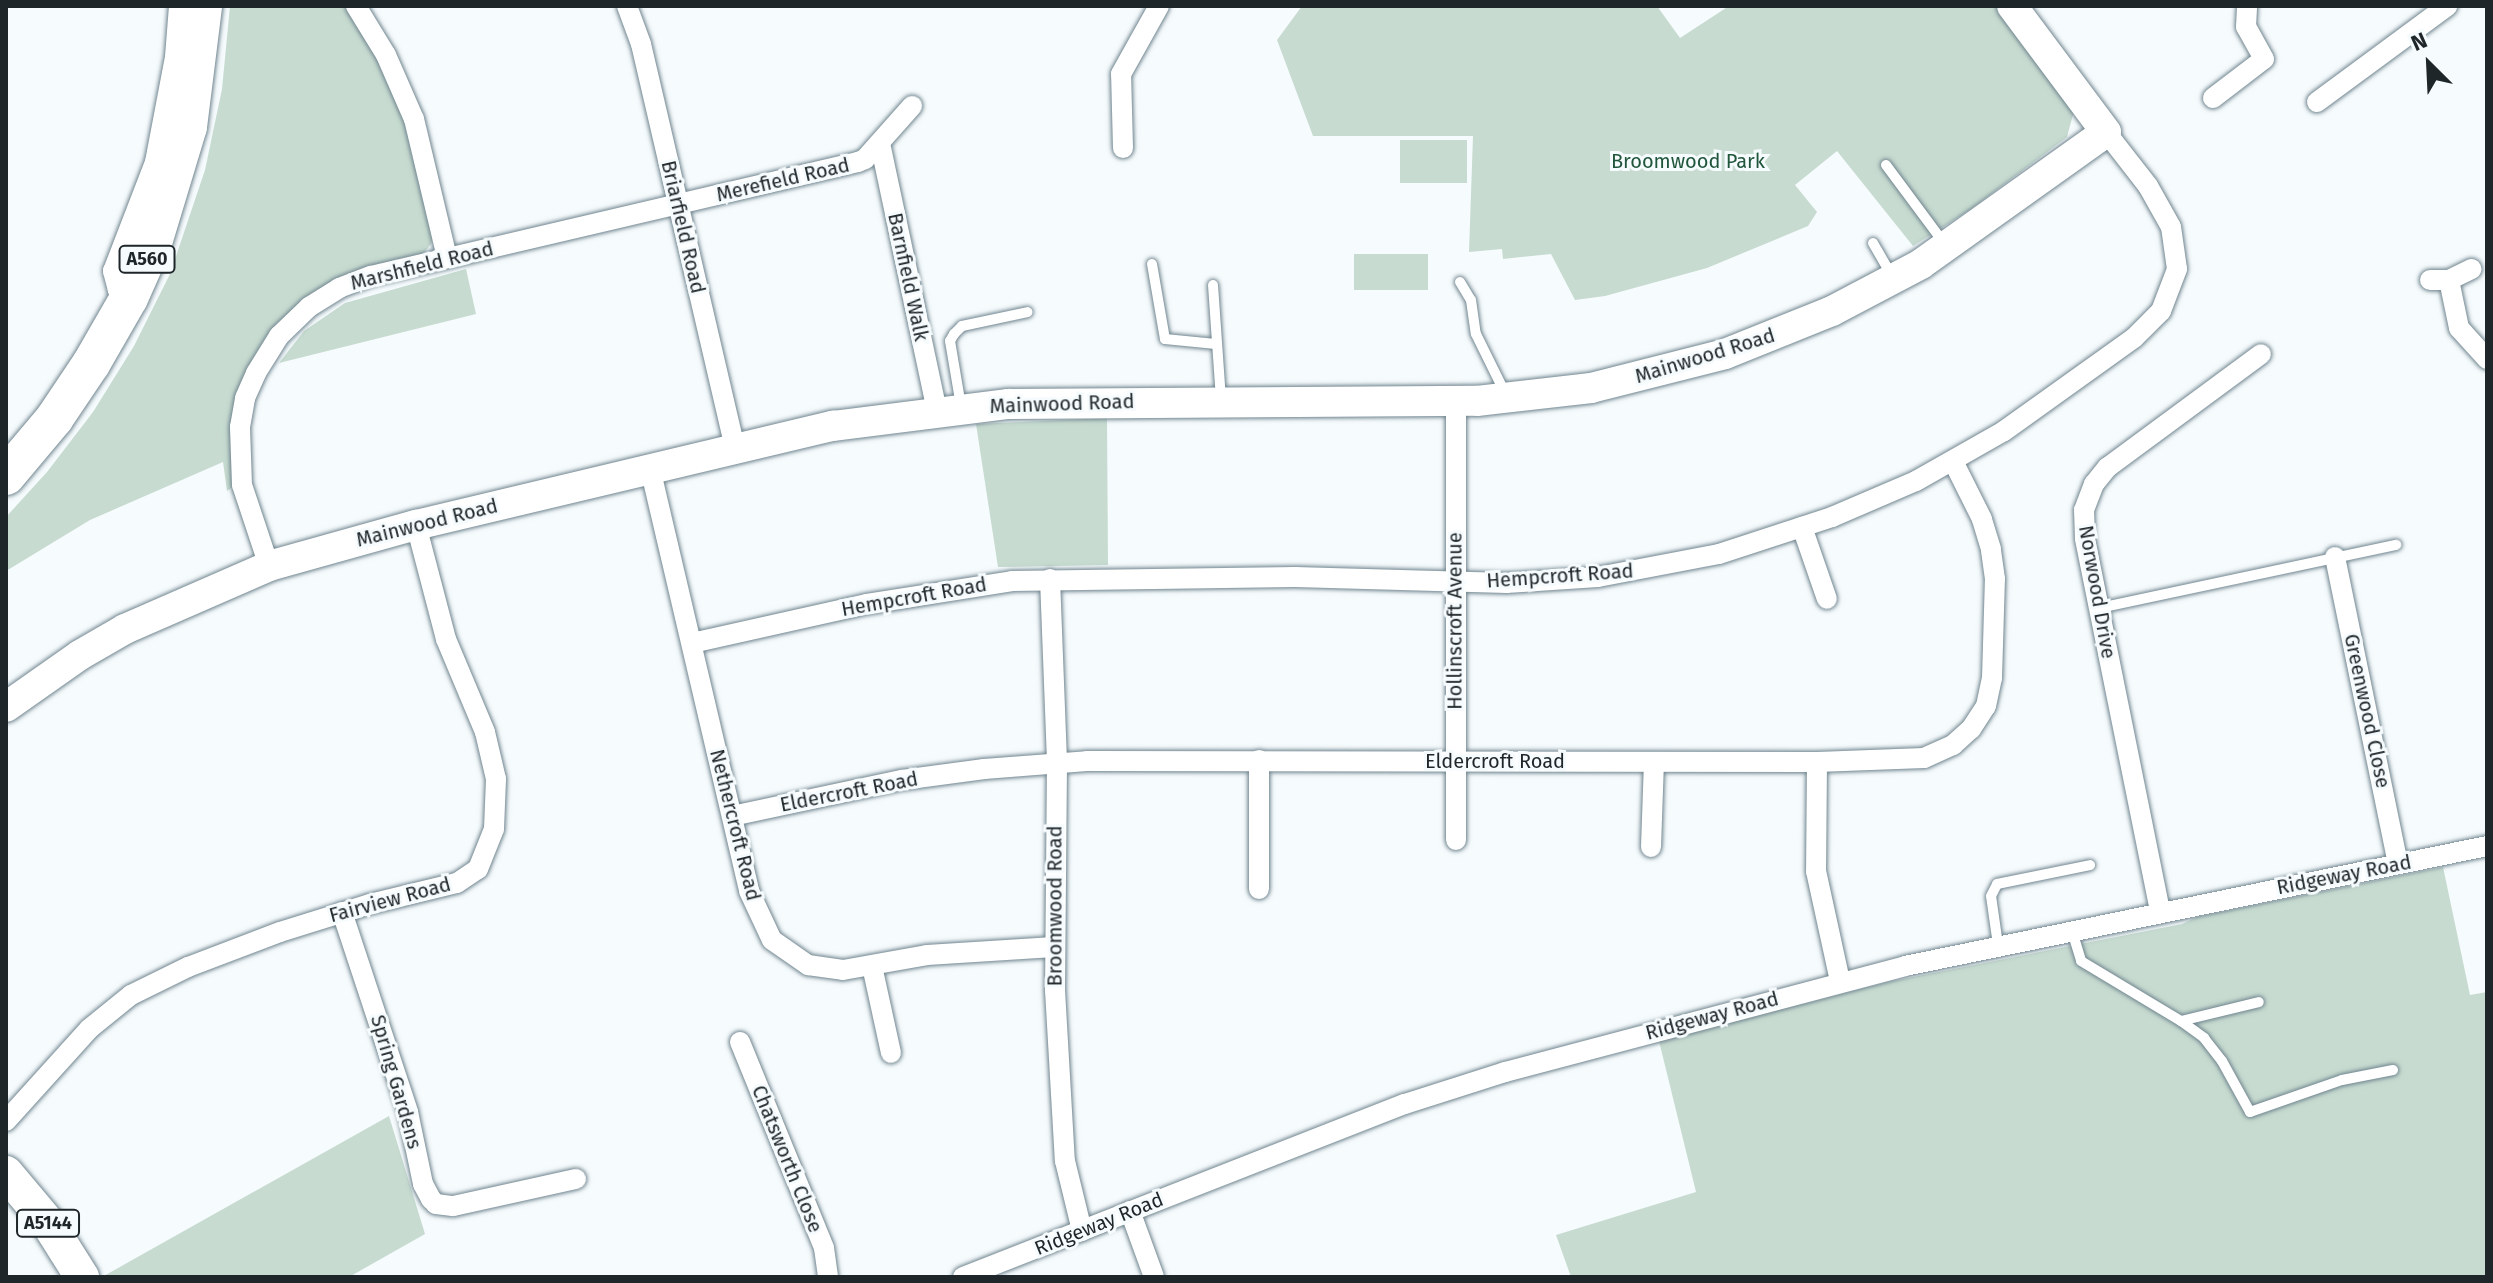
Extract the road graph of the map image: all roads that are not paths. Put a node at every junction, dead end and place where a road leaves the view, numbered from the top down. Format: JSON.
{"nodes":[{"id":1,"x":179,"y":6,"type":"edge"},
{"id":2,"x":203,"y":6,"type":"edge"},
{"id":3,"x":356,"y":6,"type":"edge"},
{"id":4,"x":627,"y":6,"type":"edge"},
{"id":5,"x":1159,"y":6,"type":"edge"},
{"id":6,"x":2012,"y":6,"type":"edge"},
{"id":7,"x":2247,"y":6,"type":"edge"},
{"id":8,"x":2447,"y":6,"type":"edge"},
{"id":9,"x":2213,"y":98,"type":"dead end"},
{"id":10,"x":2317,"y":102,"type":"dead end"},
{"id":11,"x":912,"y":106,"type":"dead end"},
{"id":12,"x":2106,"y":132,"type":"junction"},
{"id":13,"x":880,"y":143,"type":"junction"},
{"id":14,"x":1123,"y":148,"type":"dead end"},
{"id":15,"x":1886,"y":165,"type":"dead end"},
{"id":16,"x":678,"y":205,"type":"junction"},
{"id":17,"x":1873,"y":243,"type":"dead end"},
{"id":18,"x":1948,"y":247,"type":"junction"},
{"id":19,"x":447,"y":258,"type":"junction"},
{"id":20,"x":1152,"y":264,"type":"dead end"},
{"id":21,"x":2472,"y":269,"type":"dead end"},
{"id":22,"x":1893,"y":279,"type":"junction"},
{"id":23,"x":1460,"y":282,"type":"dead end"},
{"id":24,"x":1213,"y":285,"type":"dead end"},
{"id":25,"x":129,"y":298,"type":"junction"},
{"id":26,"x":1028,"y":312,"type":"dead end"},
{"id":27,"x":1216,"y":344,"type":"junction"},
{"id":28,"x":2261,"y":354,"type":"dead end"},
{"id":29,"x":2487,"y":359,"type":"edge"},
{"id":30,"x":1508,"y":399,"type":"junction"},
{"id":31,"x":1221,"y":402,"type":"junction"},
{"id":32,"x":1456,"y":402,"type":"junction"},
{"id":33,"x":949,"y":409,"type":"junction"},
{"id":34,"x":735,"y":449,"type":"junction"},
{"id":35,"x":1953,"y":461,"type":"junction"},
{"id":36,"x":650,"y":468,"type":"junction"},
{"id":37,"x":6,"y":476,"type":"edge"},
{"id":38,"x":416,"y":525,"type":"junction"},
{"id":39,"x":1802,"y":527,"type":"junction"},
{"id":40,"x":2396,"y":545,"type":"dead end"},
{"id":41,"x":2335,"y":557,"type":"junction"},
{"id":42,"x":269,"y":566,"type":"junction"},
{"id":43,"x":1050,"y":579,"type":"junction"},
{"id":44,"x":1454,"y":582,"type":"junction"},
{"id":45,"x":1828,"y":601,"type":"dead end"},
{"id":46,"x":2099,"y":608,"type":"junction"},
{"id":47,"x":692,"y":643,"type":"junction"},
{"id":48,"x":6,"y":707,"type":"edge"},
{"id":49,"x":1259,"y":760,"type":"junction"},
{"id":50,"x":1455,"y":761,"type":"junction"},
{"id":51,"x":1654,"y":762,"type":"junction"},
{"id":52,"x":1817,"y":762,"type":"junction"},
{"id":53,"x":1057,"y":763,"type":"junction"},
{"id":54,"x":732,"y":816,"type":"junction"},
{"id":55,"x":1456,"y":843,"type":"dead end"},
{"id":56,"x":2487,"y":846,"type":"edge"},
{"id":57,"x":1651,"y":851,"type":"dead end"},
{"id":58,"x":2398,"y":864,"type":"junction"},
{"id":59,"x":2090,"y":865,"type":"dead end"},
{"id":60,"x":1257,"y":891,"type":"dead end"},
{"id":61,"x":2160,"y":911,"type":"junction"},
{"id":62,"x":342,"y":912,"type":"junction"},
{"id":63,"x":2072,"y":929,"type":"junction"},
{"id":64,"x":1998,"y":945,"type":"junction"},
{"id":65,"x":1054,"y":947,"type":"junction"},
{"id":66,"x":872,"y":966,"type":"junction"},
{"id":67,"x":1840,"y":981,"type":"junction"},
{"id":68,"x":2259,"y":1002,"type":"dead end"},
{"id":69,"x":2181,"y":1021,"type":"junction"},
{"id":70,"x":740,"y":1042,"type":"dead end"},
{"id":71,"x":892,"y":1055,"type":"dead end"},
{"id":72,"x":2393,"y":1070,"type":"dead end"},
{"id":73,"x":6,"y":1121,"type":"edge"},
{"id":74,"x":6,"y":1173,"type":"edge"},
{"id":75,"x":578,"y":1179,"type":"dead end"},
{"id":76,"x":1130,"y":1211,"type":"junction"},
{"id":77,"x":1082,"y":1231,"type":"junction"},
{"id":78,"x":82,"y":1277,"type":"edge"},
{"id":79,"x":828,"y":1277,"type":"edge"},
{"id":80,"x":963,"y":1277,"type":"edge"},
{"id":81,"x":1154,"y":1277,"type":"edge"}],
"edges":[{"from":1,"to":25,"type":"street"},
{"from":2,"to":25,"type":"highway","number":"A560"},
{"from":3,"to":19,"type":"street"},
{"from":4,"to":16,"type":"street","name":"Briarfield Road"},
{"from":5,"to":14,"type":"street"},
{"from":6,"to":12,"type":"street"},
{"from":7,"to":9,"type":"street"},
{"from":8,"to":10,"type":"street"},
{"from":11,"to":13,"type":"street","name":"Merefield Road"},
{"from":12,"to":18,"type":"street","name":"Mainwood Road"},
{"from":12,"to":35,"type":"street","name":"Hempcroft Road"},
{"from":13,"to":16,"type":"street","name":"Merefield Road"},
{"from":13,"to":33,"type":"street","name":"Barnfield Walk"},
{"from":15,"to":18,"type":"lane"},
{"from":16,"to":19,"type":"street","name":"Marshfield Road"},
{"from":16,"to":34,"type":"street","name":"Briarfield Road"},
{"from":17,"to":22,"type":"lane"},
{"from":18,"to":22,"type":"street","name":"Mainwood Road"},
{"from":19,"to":42,"type":"street","name":"Marshfield Road"},
{"from":20,"to":27,"type":"lane"},
{"from":21,"to":29,"type":"street"},
{"from":22,"to":30,"type":"street","name":"Mainwood Road"},
{"from":23,"to":30,"type":"lane"},
{"from":24,"to":27,"type":"lane"},
{"from":25,"to":37,"type":"highway","number":"A560"},
{"from":26,"to":33,"type":"lane"},
{"from":27,"to":31,"type":"lane"},
{"from":28,"to":46,"type":"street","name":"Norwood Drive"},
{"from":30,"to":32,"type":"street","name":"Mainwood Road"},
{"from":31,"to":32,"type":"street","name":"Mainwood Road"},
{"from":31,"to":33,"type":"street","name":"Mainwood Road"},
{"from":32,"to":44,"type":"street","name":"Hollinscroft Avenue"},
{"from":33,"to":34,"type":"street","name":"Mainwood Road"},
{"from":34,"to":36,"type":"street","name":"Mainwood Road"},
{"from":35,"to":39,"type":"street","name":"Hempcroft Road"},
{"from":35,"to":52,"type":"street","name":"Eldercroft Road"},
{"from":36,"to":38,"type":"street","name":"Mainwood Road"},
{"from":36,"to":47,"type":"street","name":"Nethercroft Road"},
{"from":38,"to":42,"type":"street","name":"Mainwood Road"},
{"from":38,"to":62,"type":"street","name":"Fairview Road"},
{"from":39,"to":44,"type":"street","name":"Hempcroft Road"},
{"from":39,"to":45,"type":"street"},
{"from":40,"to":41,"type":"lane"},
{"from":41,"to":46,"type":"lane"},
{"from":41,"to":58,"type":"street","name":"Greenwood Close"},
{"from":42,"to":48,"type":"street","name":"Mainwood Road"},
{"from":43,"to":44,"type":"street","name":"Hempcroft Road"},
{"from":43,"to":47,"type":"street","name":"Hempcroft Road"},
{"from":43,"to":53,"type":"street","name":"Broomwood Road"},
{"from":44,"to":50,"type":"street","name":"Hollinscroft Avenue"},
{"from":46,"to":61,"type":"street","name":"Norwood Drive"},
{"from":47,"to":54,"type":"street","name":"Nethercroft Road"},
{"from":49,"to":50,"type":"street","name":"Eldercroft Road"},
{"from":49,"to":53,"type":"street","name":"Eldercroft Road"},
{"from":49,"to":60,"type":"street"},
{"from":50,"to":51,"type":"street","name":"Eldercroft Road"},
{"from":50,"to":55,"type":"street","name":"Hollinscroft Avenue"},
{"from":51,"to":52,"type":"street","name":"Eldercroft Road"},
{"from":51,"to":57,"type":"street"},
{"from":52,"to":67,"type":"street"},
{"from":53,"to":54,"type":"street","name":"Eldercroft Road"},
{"from":53,"to":65,"type":"street","name":"Broomwood Road"},
{"from":54,"to":66,"type":"street","name":"Nethercroft Road"},
{"from":56,"to":58,"type":"street","name":"Ridgeway Road"},
{"from":58,"to":61,"type":"street","name":"Ridgeway Road"},
{"from":59,"to":64,"type":"lane"},
{"from":61,"to":63,"type":"street","name":"Ridgeway Road"},
{"from":62,"to":73,"type":"street","name":"Fairview Road"},
{"from":62,"to":75,"type":"street","name":"Spring Gardens"},
{"from":63,"to":64,"type":"street","name":"Ridgeway Road"},
{"from":63,"to":69,"type":"lane"},
{"from":64,"to":67,"type":"street","name":"Ridgeway Road"},
{"from":65,"to":66,"type":"street","name":"Nethercroft Road"},
{"from":65,"to":77,"type":"street","name":"Broomwood Road"},
{"from":66,"to":71,"type":"street"},
{"from":67,"to":76,"type":"street","name":"Ridgeway Road"},
{"from":68,"to":69,"type":"lane"},
{"from":69,"to":72,"type":"lane"},
{"from":70,"to":79,"type":"street","name":"Chatsworth Close"},
{"from":74,"to":78,"type":"main road","number":"A5144"},
{"from":76,"to":77,"type":"street","name":"Ridgeway Road"},
{"from":76,"to":81,"type":"street"},
{"from":77,"to":80,"type":"street","name":"Ridgeway Road"}]}
